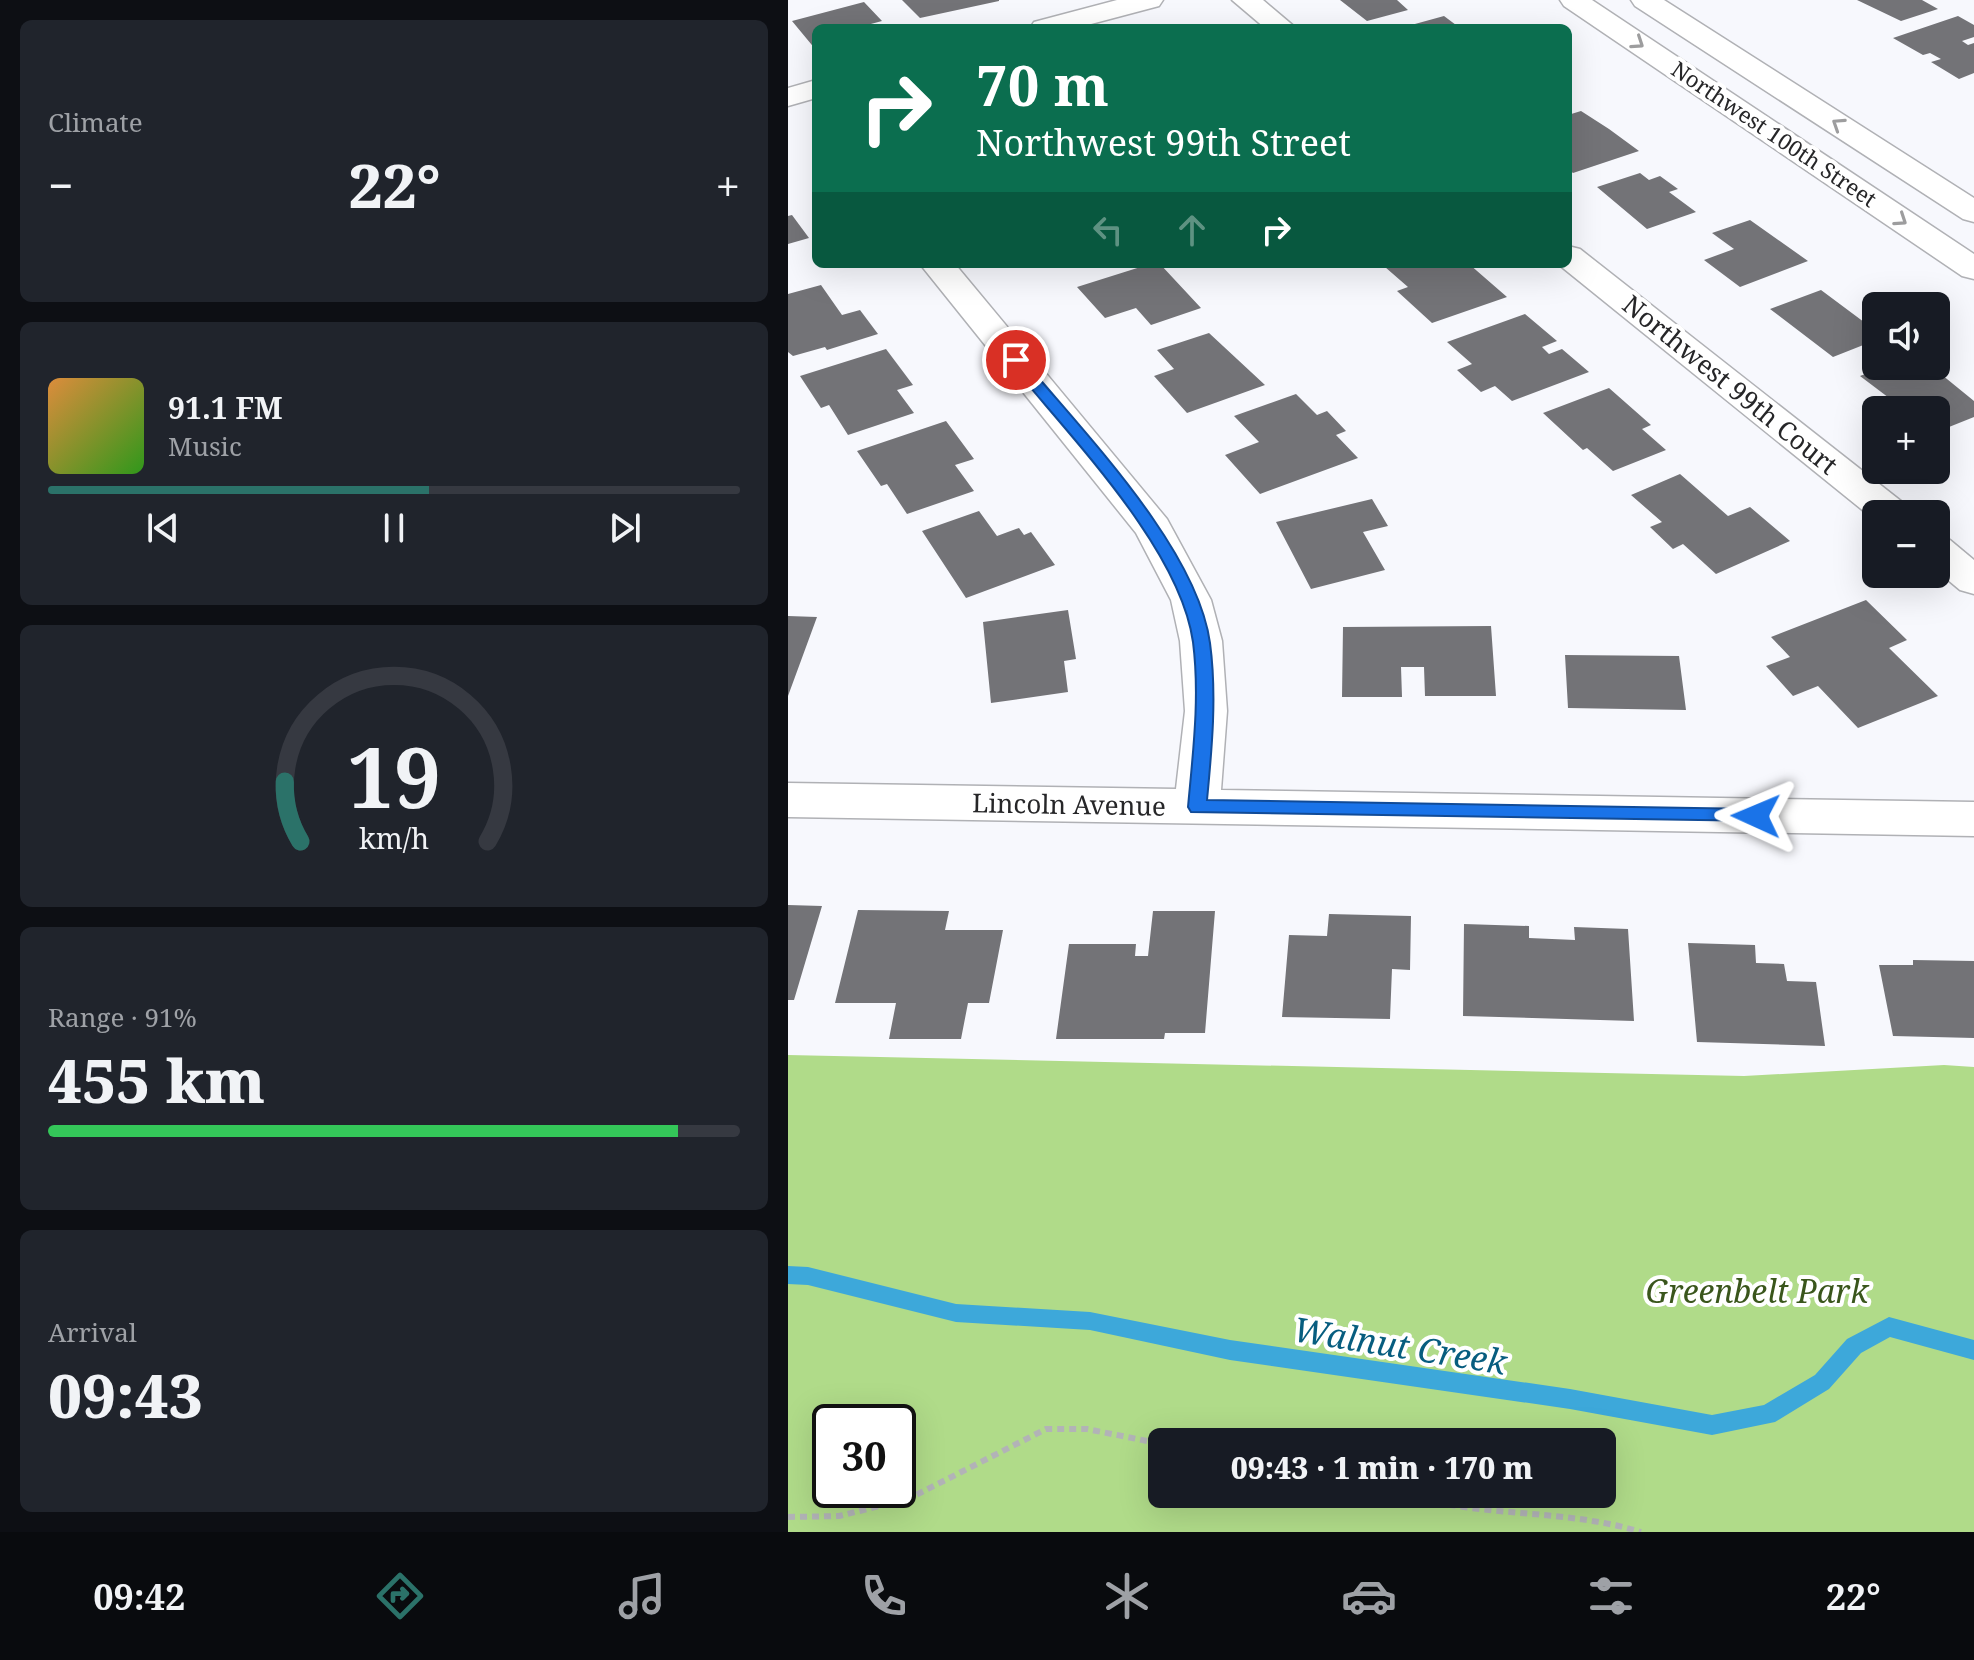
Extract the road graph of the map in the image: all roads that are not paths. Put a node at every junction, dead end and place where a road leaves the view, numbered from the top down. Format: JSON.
{"nodes":[{"id":1,"x":1149,"y":0,"type":"edge"},
{"id":2,"x":1246,"y":0,"type":"edge"},
{"id":3,"x":1574,"y":0,"type":"edge"},
{"id":4,"x":1645,"y":0,"type":"edge"},
{"id":5,"x":1059,"y":24,"type":"edge"},
{"id":6,"x":1277,"y":24,"type":"edge"},
{"id":7,"x":1974,"y":212,"type":"edge"},
{"id":8,"x":1572,"y":259,"type":"edge"},
{"id":9,"x":940,"y":268,"type":"edge"},
{"id":10,"x":1974,"y":269,"type":"edge"},
{"id":11,"x":1874,"y":500,"type":"edge"},
{"id":12,"x":1950,"y":561,"type":"edge"},
{"id":13,"x":1974,"y":581,"type":"edge"},
{"id":14,"x":788,"y":800,"type":"edge"},
{"id":15,"x":1197,"y":807,"type":"junction"},
{"id":16,"x":1974,"y":819,"type":"edge"}],
"edges":[{"from":1,"to":5,"type":"street"},
{"from":2,"to":6,"type":"street"},
{"from":3,"to":10,"type":"street","name":"Northwest 100th Street","one_way":true},
{"from":7,"to":4,"type":"street","name":"Northwest 100th Street","one_way":true},
{"from":8,"to":11,"type":"street","name":"Northwest 99th Court"},
{"from":9,"to":15,"type":"street"},
{"from":12,"to":13,"type":"street"},
{"from":14,"to":15,"type":"street","name":"Lincoln Avenue"},
{"from":15,"to":16,"type":"street","name":"Lincoln Avenue"}]}
